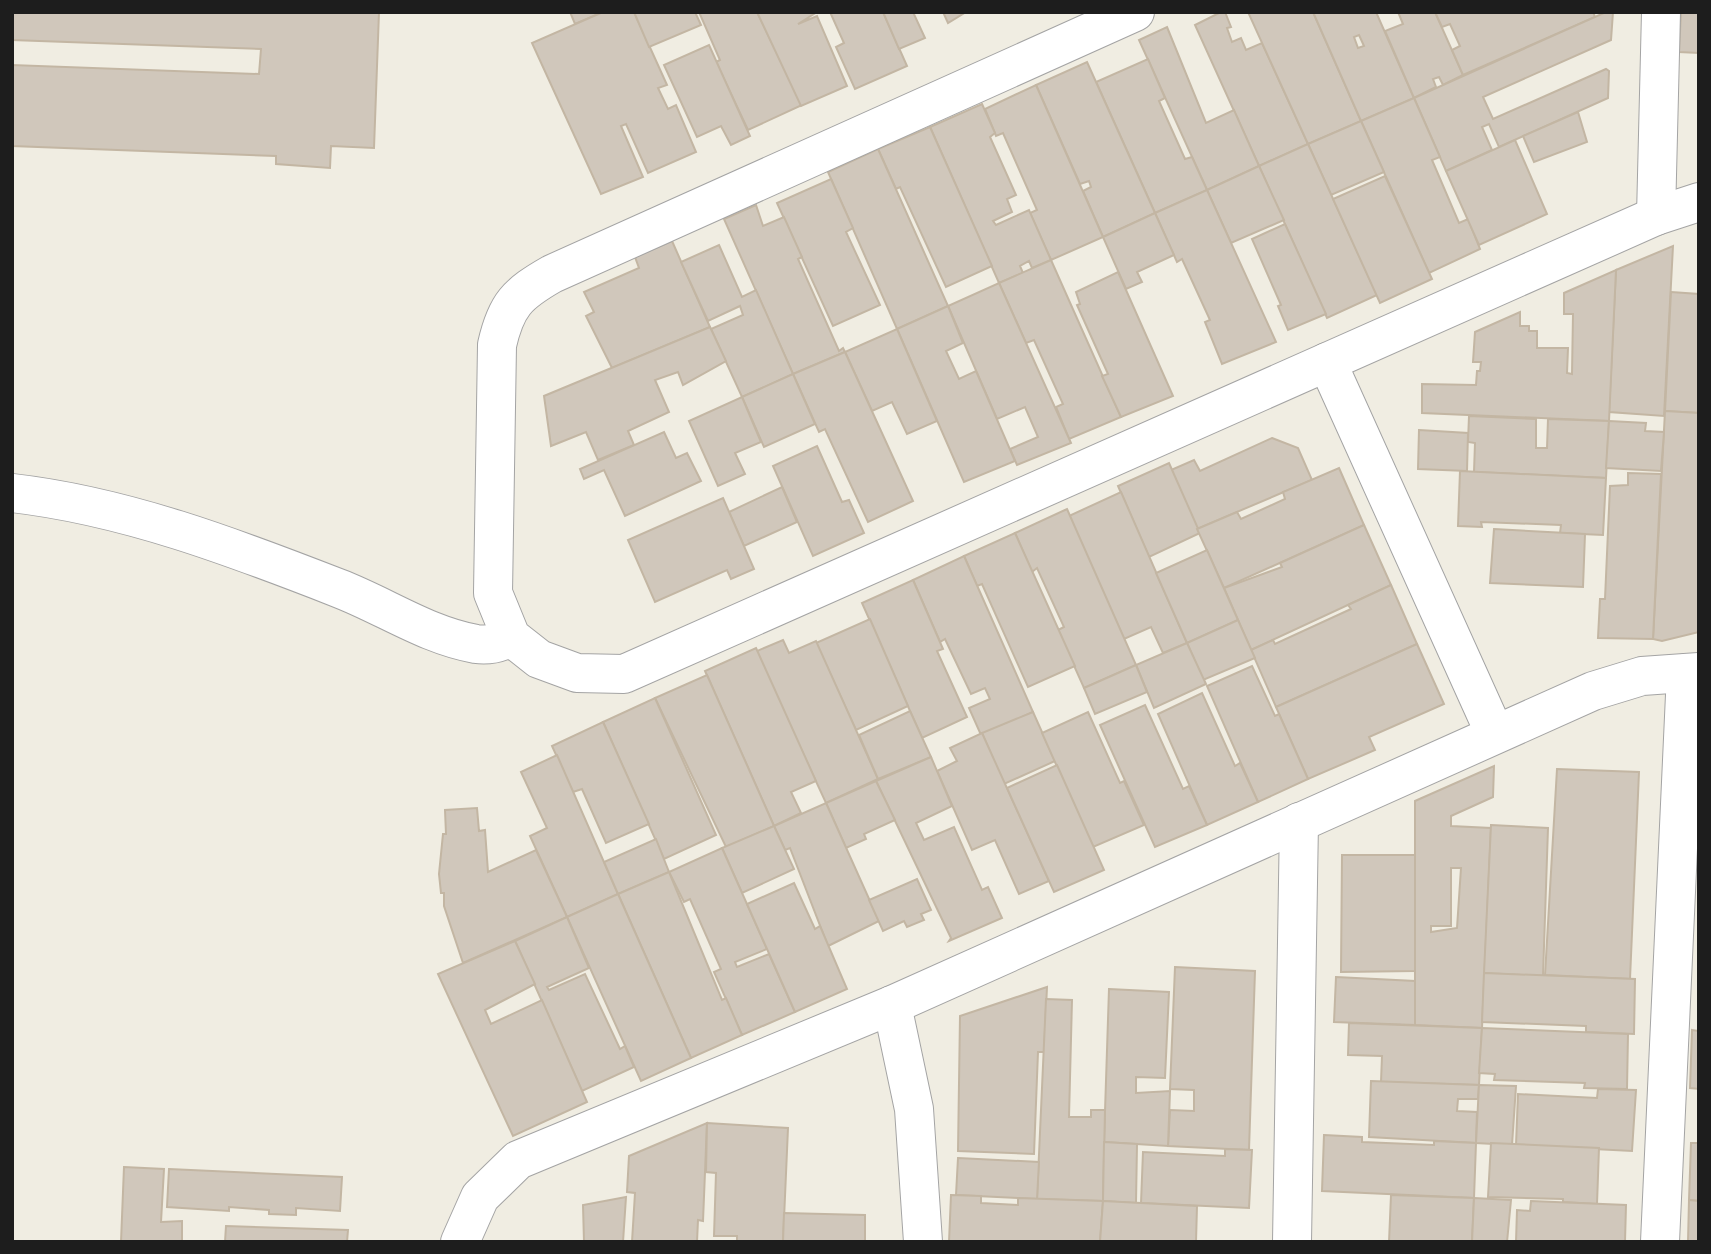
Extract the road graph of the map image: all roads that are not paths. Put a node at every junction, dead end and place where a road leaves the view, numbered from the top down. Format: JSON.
{"nodes":[{"id":1,"x":1135,"y":12,"type":"edge"},
{"id":2,"x":1661,"y":12,"type":"edge"},
{"id":3,"x":1699,"y":202,"type":"edge"},
{"id":4,"x":1656,"y":216,"type":"junction"},
{"id":5,"x":1326,"y":362,"type":"junction"},
{"id":6,"x":12,"y":493,"type":"edge"},
{"id":7,"x":511,"y":637,"type":"junction"},
{"id":8,"x":1693,"y":672,"type":"edge"},
{"id":9,"x":1495,"y":734,"type":"junction"},
{"id":10,"x":1298,"y":822,"type":"junction"},
{"id":11,"x":891,"y":1005,"type":"junction"},
{"id":12,"x":460,"y":1242,"type":"edge"},
{"id":13,"x":923,"y":1242,"type":"edge"},
{"id":14,"x":1292,"y":1242,"type":"edge"},
{"id":15,"x":1660,"y":1242,"type":"edge"}],
"edges":[{"from":1,"to":7,"type":"street"},
{"from":2,"to":4,"type":"street"},
{"from":3,"to":4,"type":"street"},
{"from":4,"to":5,"type":"street"},
{"from":5,"to":7,"type":"street"},
{"from":5,"to":9,"type":"street"},
{"from":6,"to":7,"type":"street"},
{"from":8,"to":9,"type":"street"},
{"from":8,"to":15,"type":"street"},
{"from":9,"to":10,"type":"street"},
{"from":10,"to":11,"type":"street"},
{"from":10,"to":14,"type":"street"},
{"from":11,"to":12,"type":"street"},
{"from":11,"to":13,"type":"street"}]}
